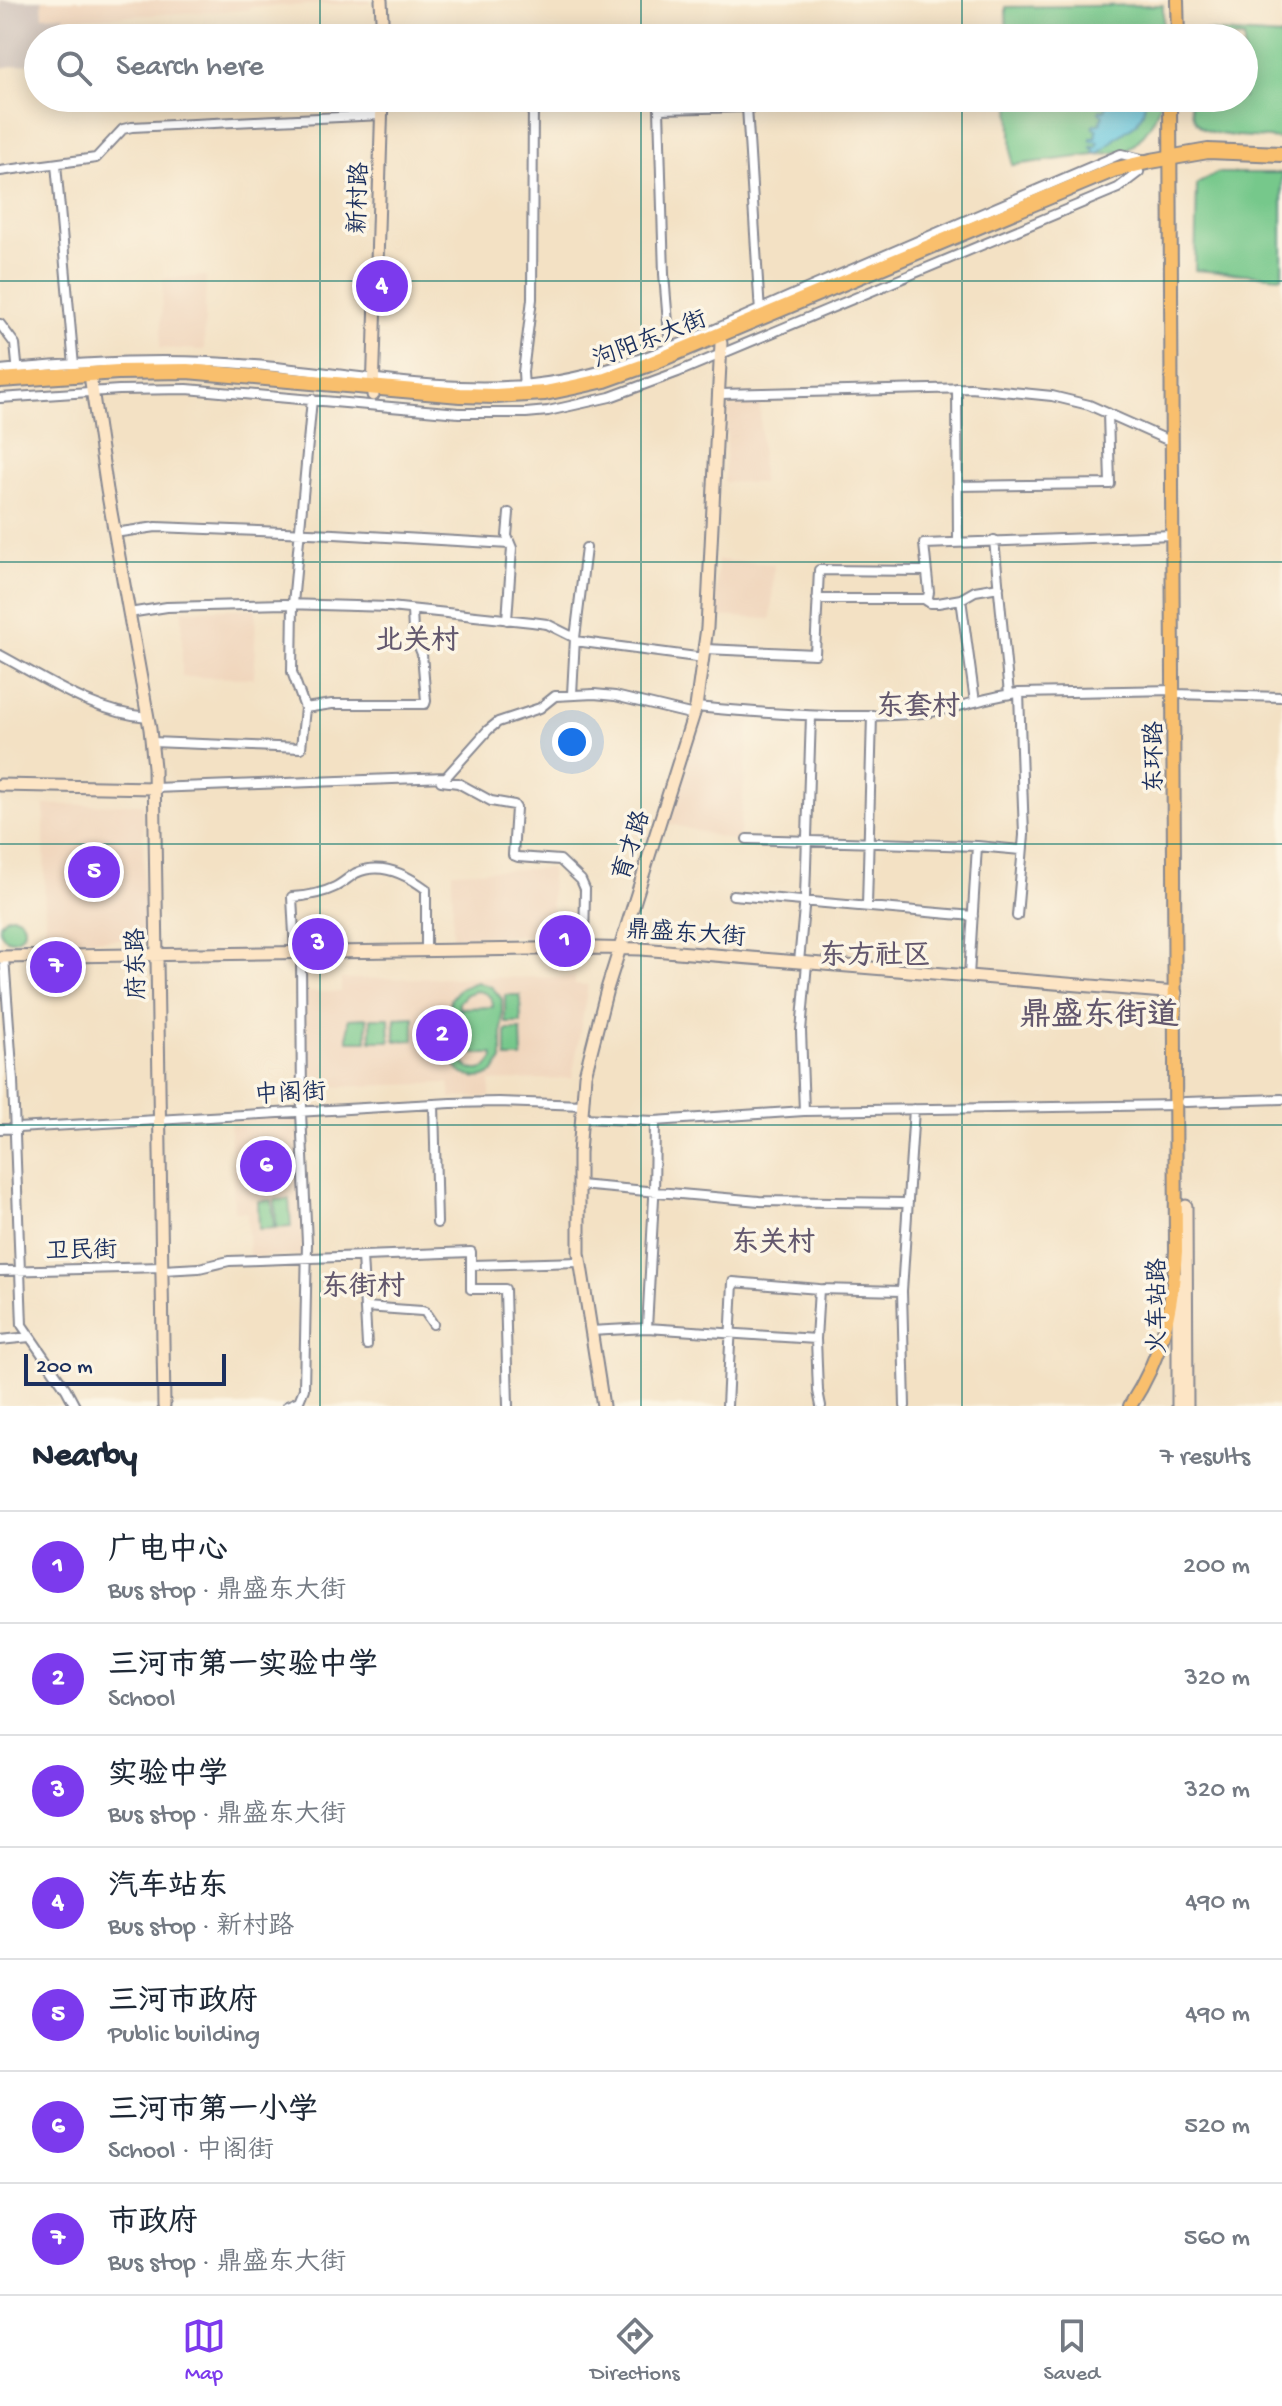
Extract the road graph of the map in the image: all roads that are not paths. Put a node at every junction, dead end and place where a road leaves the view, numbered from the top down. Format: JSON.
{"nodes":[{"id":1,"x":381,"y":0,"type":"edge"},
{"id":2,"x":1169,"y":0,"type":"edge"},
{"id":3,"x":1177,"y":0,"type":"edge"},
{"id":4,"x":382,"y":24,"type":"edge"},
{"id":5,"x":1169,"y":24,"type":"edge"},
{"id":6,"x":1178,"y":24,"type":"edge"},
{"id":7,"x":533,"y":112,"type":"edge"},
{"id":8,"x":659,"y":112,"type":"edge"},
{"id":9,"x":747,"y":112,"type":"edge"},
{"id":10,"x":1171,"y":112,"type":"edge"},
{"id":11,"x":1177,"y":112,"type":"edge"},
{"id":12,"x":382,"y":115,"type":"joint"},
{"id":13,"x":1282,"y":154,"type":"edge"},
{"id":14,"x":1174,"y":160,"type":"junction"},
{"id":15,"x":1282,"y":162,"type":"edge"},
{"id":16,"x":56,"y":164,"type":"junction"},
{"id":17,"x":0,"y":171,"type":"edge"},
{"id":18,"x":760,"y":314,"type":"junction"},
{"id":19,"x":0,"y":324,"type":"edge"},
{"id":20,"x":721,"y":348,"type":"junction"},
{"id":21,"x":670,"y":351,"type":"junction"},
{"id":22,"x":74,"y":369,"type":"junction"},
{"id":23,"x":0,"y":370,"type":"edge"},
{"id":24,"x":18,"y":374,"type":"junction"},
{"id":25,"x":0,"y":380,"type":"edge"},
{"id":26,"x":373,"y":386,"type":"junction"},
{"id":27,"x":92,"y":387,"type":"junction"},
{"id":28,"x":0,"y":388,"type":"edge"},
{"id":29,"x":957,"y":388,"type":"junction"},
{"id":30,"x":524,"y":390,"type":"junction"},
{"id":31,"x":720,"y":394,"type":"junction"},
{"id":32,"x":0,"y":398,"type":"edge"},
{"id":33,"x":312,"y":399,"type":"junction"},
{"id":34,"x":1108,"y":413,"type":"junction"},
{"id":35,"x":1172,"y":442,"type":"junction"},
{"id":36,"x":957,"y":486,"type":"junction"},
{"id":37,"x":509,"y":513,"type":"dead end"},
{"id":38,"x":114,"y":533,"type":"junction"},
{"id":39,"x":298,"y":533,"type":"junction"},
{"id":40,"x":1173,"y":535,"type":"junction"},
{"id":41,"x":994,"y":540,"type":"junction"},
{"id":42,"x":958,"y":542,"type":"junction"},
{"id":43,"x":510,"y":544,"type":"junction"},
{"id":44,"x":586,"y":548,"type":"dead end"},
{"id":45,"x":926,"y":571,"type":"junction"},
{"id":46,"x":999,"y":587,"type":"junction"},
{"id":47,"x":817,"y":599,"type":"junction"},
{"id":48,"x":924,"y":599,"type":"junction"},
{"id":49,"x":961,"y":599,"type":"junction"},
{"id":50,"x":293,"y":604,"type":"junction"},
{"id":51,"x":412,"y":610,"type":"junction"},
{"id":52,"x":129,"y":613,"type":"junction"},
{"id":53,"x":507,"y":620,"type":"junction"},
{"id":54,"x":575,"y":639,"type":"junction"},
{"id":55,"x":704,"y":654,"type":"junction"},
{"id":56,"x":0,"y":655,"type":"edge"},
{"id":57,"x":1177,"y":693,"type":"junction"},
{"id":58,"x":572,"y":694,"type":"junction"},
{"id":59,"x":1014,"y":694,"type":"junction"},
{"id":60,"x":1282,"y":697,"type":"edge"},
{"id":61,"x":975,"y":702,"type":"junction"},
{"id":62,"x":305,"y":708,"type":"junction"},
{"id":63,"x":695,"y":711,"type":"junction"},
{"id":64,"x":872,"y":715,"type":"junction"},
{"id":65,"x":811,"y":716,"type":"junction"},
{"id":66,"x":148,"y":717,"type":"junction"},
{"id":67,"x":152,"y":742,"type":"junction"},
{"id":68,"x":437,"y":779,"type":"junction"},
{"id":69,"x":0,"y":785,"type":"edge"},
{"id":70,"x":154,"y":788,"type":"junction"},
{"id":71,"x":747,"y":839,"type":"dead end"},
{"id":72,"x":807,"y":841,"type":"junction"},
{"id":73,"x":869,"y":843,"type":"junction"},
{"id":74,"x":977,"y":846,"type":"junction"},
{"id":75,"x":1021,"y":850,"type":"junction"},
{"id":76,"x":733,"y":895,"type":"dead end"},
{"id":77,"x":805,"y":901,"type":"junction"},
{"id":78,"x":867,"y":906,"type":"junction"},
{"id":79,"x":973,"y":916,"type":"junction"},
{"id":80,"x":1017,"y":916,"type":"dead end"},
{"id":81,"x":584,"y":948,"type":"junction"},
{"id":82,"x":619,"y":949,"type":"junction"},
{"id":83,"x":426,"y":951,"type":"junction"},
{"id":84,"x":298,"y":953,"type":"junction"},
{"id":85,"x":157,"y":955,"type":"junction"},
{"id":86,"x":2,"y":957,"type":"edge"},
{"id":87,"x":803,"y":963,"type":"junction"},
{"id":88,"x":969,"y":976,"type":"junction"},
{"id":89,"x":1176,"y":993,"type":"junction"},
{"id":90,"x":1282,"y":1099,"type":"edge"},
{"id":91,"x":434,"y":1104,"type":"junction"},
{"id":92,"x":1181,"y":1104,"type":"junction"},
{"id":93,"x":583,"y":1105,"type":"junction"},
{"id":94,"x":914,"y":1109,"type":"junction"},
{"id":95,"x":804,"y":1111,"type":"junction"},
{"id":96,"x":302,"y":1112,"type":"junction"},
{"id":97,"x":582,"y":1118,"type":"junction"},
{"id":98,"x":160,"y":1119,"type":"junction"},
{"id":99,"x":655,"y":1121,"type":"junction"},
{"id":100,"x":14,"y":1128,"type":"junction"},
{"id":101,"x":0,"y":1129,"type":"edge"},
{"id":102,"x":579,"y":1185,"type":"junction"},
{"id":103,"x":654,"y":1192,"type":"junction"},
{"id":104,"x":908,"y":1203,"type":"junction"},
{"id":105,"x":1182,"y":1206,"type":"junction"},
{"id":106,"x":437,"y":1223,"type":"dead end"},
{"id":107,"x":362,"y":1256,"type":"junction"},
{"id":108,"x":307,"y":1258,"type":"junction"},
{"id":109,"x":580,"y":1262,"type":"junction"},
{"id":110,"x":472,"y":1265,"type":"junction"},
{"id":111,"x":163,"y":1268,"type":"junction"},
{"id":112,"x":19,"y":1270,"type":"junction"},
{"id":113,"x":0,"y":1271,"type":"edge"},
{"id":114,"x":819,"y":1289,"type":"junction"},
{"id":115,"x":902,"y":1291,"type":"junction"},
{"id":116,"x":365,"y":1307,"type":"junction"},
{"id":117,"x":1178,"y":1315,"type":"junction"},
{"id":118,"x":433,"y":1324,"type":"dead end"},
{"id":119,"x":647,"y":1328,"type":"junction"},
{"id":120,"x":590,"y":1331,"type":"junction"},
{"id":121,"x":730,"y":1333,"type":"junction"},
{"id":122,"x":30,"y":1337,"type":"junction"},
{"id":123,"x":816,"y":1339,"type":"junction"},
{"id":124,"x":0,"y":1340,"type":"edge"},
{"id":125,"x":367,"y":1345,"type":"dead end"},
{"id":126,"x":75,"y":1406,"type":"edge"},
{"id":127,"x":164,"y":1406,"type":"edge"},
{"id":128,"x":287,"y":1406,"type":"edge"},
{"id":129,"x":508,"y":1406,"type":"edge"},
{"id":130,"x":603,"y":1406,"type":"edge"},
{"id":131,"x":727,"y":1406,"type":"edge"},
{"id":132,"x":821,"y":1406,"type":"edge"},
{"id":133,"x":905,"y":1406,"type":"edge"},
{"id":134,"x":1130,"y":1406,"type":"edge"},
{"id":135,"x":1140,"y":1406,"type":"edge"},
{"id":136,"x":1178,"y":1406,"type":"edge"},
{"id":137,"x":1187,"y":1406,"type":"edge"}],
"edges":[{"from":1,"to":4,"type":"main road"},
{"from":2,"to":5,"type":"main road"},
{"from":3,"to":6,"type":"main road"},
{"from":7,"to":30,"type":"street"},
{"from":8,"to":21,"type":"street"},
{"from":9,"to":18,"type":"street"},
{"from":10,"to":14,"type":"main road","name":"东环路"},
{"from":11,"to":14,"type":"main road","name":"东环路"},
{"from":12,"to":16,"type":"street"},
{"from":12,"to":26,"type":"main road","name":"新村路"},
{"from":13,"to":14,"type":"highway","name":"泃阳东大街"},
{"from":14,"to":15,"type":"highway","name":"泃阳东大街"},
{"from":14,"to":18,"type":"highway","name":"泃阳东大街"},
{"from":14,"to":20,"type":"highway","name":"泃阳东大街"},
{"from":14,"to":35,"type":"main road","name":"东环路"},
{"from":14,"to":57,"type":"main road","name":"东环路"},
{"from":16,"to":17,"type":"street"},
{"from":16,"to":22,"type":"street"},
{"from":18,"to":21,"type":"highway","name":"泃阳东大街"},
{"from":19,"to":24,"type":"street"},
{"from":20,"to":26,"type":"highway","name":"泃阳东大街"},
{"from":20,"to":31,"type":"main road","name":"育才路"},
{"from":20,"to":33,"type":"street"},
{"from":21,"to":30,"type":"highway","name":"泃阳东大街"},
{"from":22,"to":24,"type":"highway","name":"泃阳东大街"},
{"from":22,"to":26,"type":"highway","name":"泃阳东大街"},
{"from":23,"to":24,"type":"street"},
{"from":24,"to":25,"type":"highway","name":"泃阳东大街"},
{"from":26,"to":27,"type":"highway","name":"泃阳东大街"},
{"from":26,"to":30,"type":"highway","name":"泃阳东大街"},
{"from":27,"to":28,"type":"highway","name":"泃阳东大街"},
{"from":27,"to":32,"type":"street"},
{"from":27,"to":33,"type":"street"},
{"from":27,"to":38,"type":"main road","name":"府东路"},
{"from":29,"to":31,"type":"street"},
{"from":29,"to":34,"type":"street"},
{"from":29,"to":36,"type":"street"},
{"from":31,"to":55,"type":"main road","name":"育才路"},
{"from":33,"to":39,"type":"street"},
{"from":34,"to":35,"type":"street"},
{"from":34,"to":36,"type":"street"},
{"from":35,"to":40,"type":"main road","name":"东环路"},
{"from":36,"to":42,"type":"street"},
{"from":37,"to":43,"type":"street"},
{"from":38,"to":39,"type":"street"},
{"from":38,"to":52,"type":"main road","name":"府东路"},
{"from":39,"to":43,"type":"street"},
{"from":39,"to":50,"type":"street"},
{"from":40,"to":41,"type":"street"},
{"from":40,"to":57,"type":"main road","name":"东环路"},
{"from":41,"to":42,"type":"street"},
{"from":41,"to":46,"type":"street"},
{"from":42,"to":45,"type":"street"},
{"from":43,"to":53,"type":"street"},
{"from":44,"to":54,"type":"street"},
{"from":45,"to":47,"type":"street"},
{"from":45,"to":48,"type":"street"},
{"from":46,"to":49,"type":"street"},
{"from":46,"to":59,"type":"street"},
{"from":47,"to":48,"type":"street"},
{"from":47,"to":55,"type":"street"},
{"from":48,"to":49,"type":"street"},
{"from":49,"to":61,"type":"street"},
{"from":50,"to":51,"type":"street"},
{"from":50,"to":52,"type":"street"},
{"from":50,"to":62,"type":"street"},
{"from":51,"to":53,"type":"street"},
{"from":51,"to":62,"type":"street"},
{"from":52,"to":66,"type":"main road","name":"府东路"},
{"from":53,"to":54,"type":"street"},
{"from":54,"to":55,"type":"street"},
{"from":54,"to":58,"type":"street"},
{"from":55,"to":63,"type":"main road","name":"育才路"},
{"from":56,"to":66,"type":"street"},
{"from":57,"to":59,"type":"street"},
{"from":57,"to":60,"type":"street"},
{"from":57,"to":89,"type":"main road","name":"东环路"},
{"from":57,"to":92,"type":"main road","name":"东环路"},
{"from":58,"to":63,"type":"street"},
{"from":58,"to":68,"type":"street"},
{"from":59,"to":61,"type":"street"},
{"from":59,"to":75,"type":"street"},
{"from":61,"to":64,"type":"street"},
{"from":62,"to":67,"type":"street"},
{"from":63,"to":65,"type":"street"},
{"from":63,"to":82,"type":"main road","name":"育才路"},
{"from":64,"to":65,"type":"street"},
{"from":64,"to":73,"type":"street"},
{"from":65,"to":72,"type":"street"},
{"from":66,"to":67,"type":"main road","name":"府东路"},
{"from":67,"to":70,"type":"main road","name":"府东路"},
{"from":68,"to":70,"type":"street"},
{"from":68,"to":81,"type":"street"},
{"from":69,"to":70,"type":"main road"},
{"from":70,"to":85,"type":"main road","name":"府东路"},
{"from":71,"to":72,"type":"street"},
{"from":72,"to":73,"type":"street"},
{"from":72,"to":77,"type":"street"},
{"from":73,"to":74,"type":"street"},
{"from":73,"to":78,"type":"street"},
{"from":74,"to":75,"type":"street"},
{"from":74,"to":79,"type":"street"},
{"from":75,"to":80,"type":"street"},
{"from":76,"to":77,"type":"street"},
{"from":77,"to":78,"type":"street"},
{"from":77,"to":87,"type":"street"},
{"from":78,"to":79,"type":"street"},
{"from":79,"to":88,"type":"street"},
{"from":81,"to":82,"type":"main road","name":"鼎盛东大街"},
{"from":81,"to":83,"type":"main road","name":"鼎盛东大街"},
{"from":82,"to":87,"type":"main road","name":"鼎盛东大街"},
{"from":82,"to":93,"type":"main road","name":"育才路"},
{"from":83,"to":84,"type":"main road","name":"鼎盛东大街"},
{"from":83,"to":84,"type":"street"},
{"from":84,"to":85,"type":"main road","name":"鼎盛东大街"},
{"from":84,"to":96,"type":"street"},
{"from":85,"to":86,"type":"main road","name":"鼎盛东大街"},
{"from":85,"to":98,"type":"main road","name":"府东路"},
{"from":86,"to":100,"type":"street"},
{"from":87,"to":88,"type":"main road","name":"鼎盛东大街"},
{"from":87,"to":95,"type":"street"},
{"from":88,"to":89,"type":"main road","name":"鼎盛东大街"},
{"from":89,"to":92,"type":"main road","name":"东环路"},
{"from":90,"to":92,"type":"street"},
{"from":91,"to":93,"type":"street","name":"中阁街"},
{"from":91,"to":96,"type":"street","name":"中阁街"},
{"from":91,"to":106,"type":"street"},
{"from":92,"to":94,"type":"street"},
{"from":92,"to":105,"type":"main road","name":"东环路"},
{"from":93,"to":97,"type":"main road","name":"育才路"},
{"from":94,"to":95,"type":"street"},
{"from":94,"to":104,"type":"street"},
{"from":95,"to":99,"type":"street"},
{"from":96,"to":98,"type":"street","name":"中阁街"},
{"from":96,"to":108,"type":"street"},
{"from":97,"to":99,"type":"street"},
{"from":97,"to":102,"type":"main road","name":"育才路"},
{"from":98,"to":100,"type":"street","name":"中阁街"},
{"from":98,"to":111,"type":"main road","name":"府东路"},
{"from":99,"to":103,"type":"street"},
{"from":100,"to":101,"type":"street","name":"中阁街"},
{"from":100,"to":112,"type":"street"},
{"from":102,"to":103,"type":"street"},
{"from":102,"to":109,"type":"main road","name":"育才路"},
{"from":103,"to":104,"type":"street"},
{"from":103,"to":119,"type":"street"},
{"from":104,"to":115,"type":"street"},
{"from":105,"to":117,"type":"main road","name":"东环路"},
{"from":105,"to":134,"type":"main road","name":"东环路"},
{"from":105,"to":137,"type":"main road","name":"火车站路"},
{"from":107,"to":108,"type":"street","name":"卫民街"},
{"from":107,"to":110,"type":"street","name":"卫民街"},
{"from":107,"to":116,"type":"street"},
{"from":108,"to":111,"type":"street","name":"卫民街"},
{"from":108,"to":128,"type":"street"},
{"from":109,"to":110,"type":"street"},
{"from":109,"to":120,"type":"main road","name":"育才路"},
{"from":110,"to":129,"type":"street"},
{"from":111,"to":112,"type":"street","name":"卫民街"},
{"from":111,"to":127,"type":"main road","name":"府东路"},
{"from":112,"to":113,"type":"street","name":"卫民街"},
{"from":112,"to":122,"type":"street"},
{"from":114,"to":115,"type":"street"},
{"from":114,"to":121,"type":"street"},
{"from":114,"to":123,"type":"street"},
{"from":115,"to":133,"type":"street"},
{"from":116,"to":118,"type":"street"},
{"from":116,"to":125,"type":"street"},
{"from":117,"to":135,"type":"main road","name":"东环路"},
{"from":117,"to":136,"type":"main road","name":"火车站路"},
{"from":119,"to":120,"type":"street"},
{"from":119,"to":121,"type":"street"},
{"from":120,"to":130,"type":"main road","name":"育才路"},
{"from":121,"to":123,"type":"street"},
{"from":121,"to":131,"type":"street"},
{"from":122,"to":124,"type":"street"},
{"from":122,"to":126,"type":"street"},
{"from":123,"to":132,"type":"street"}]}
